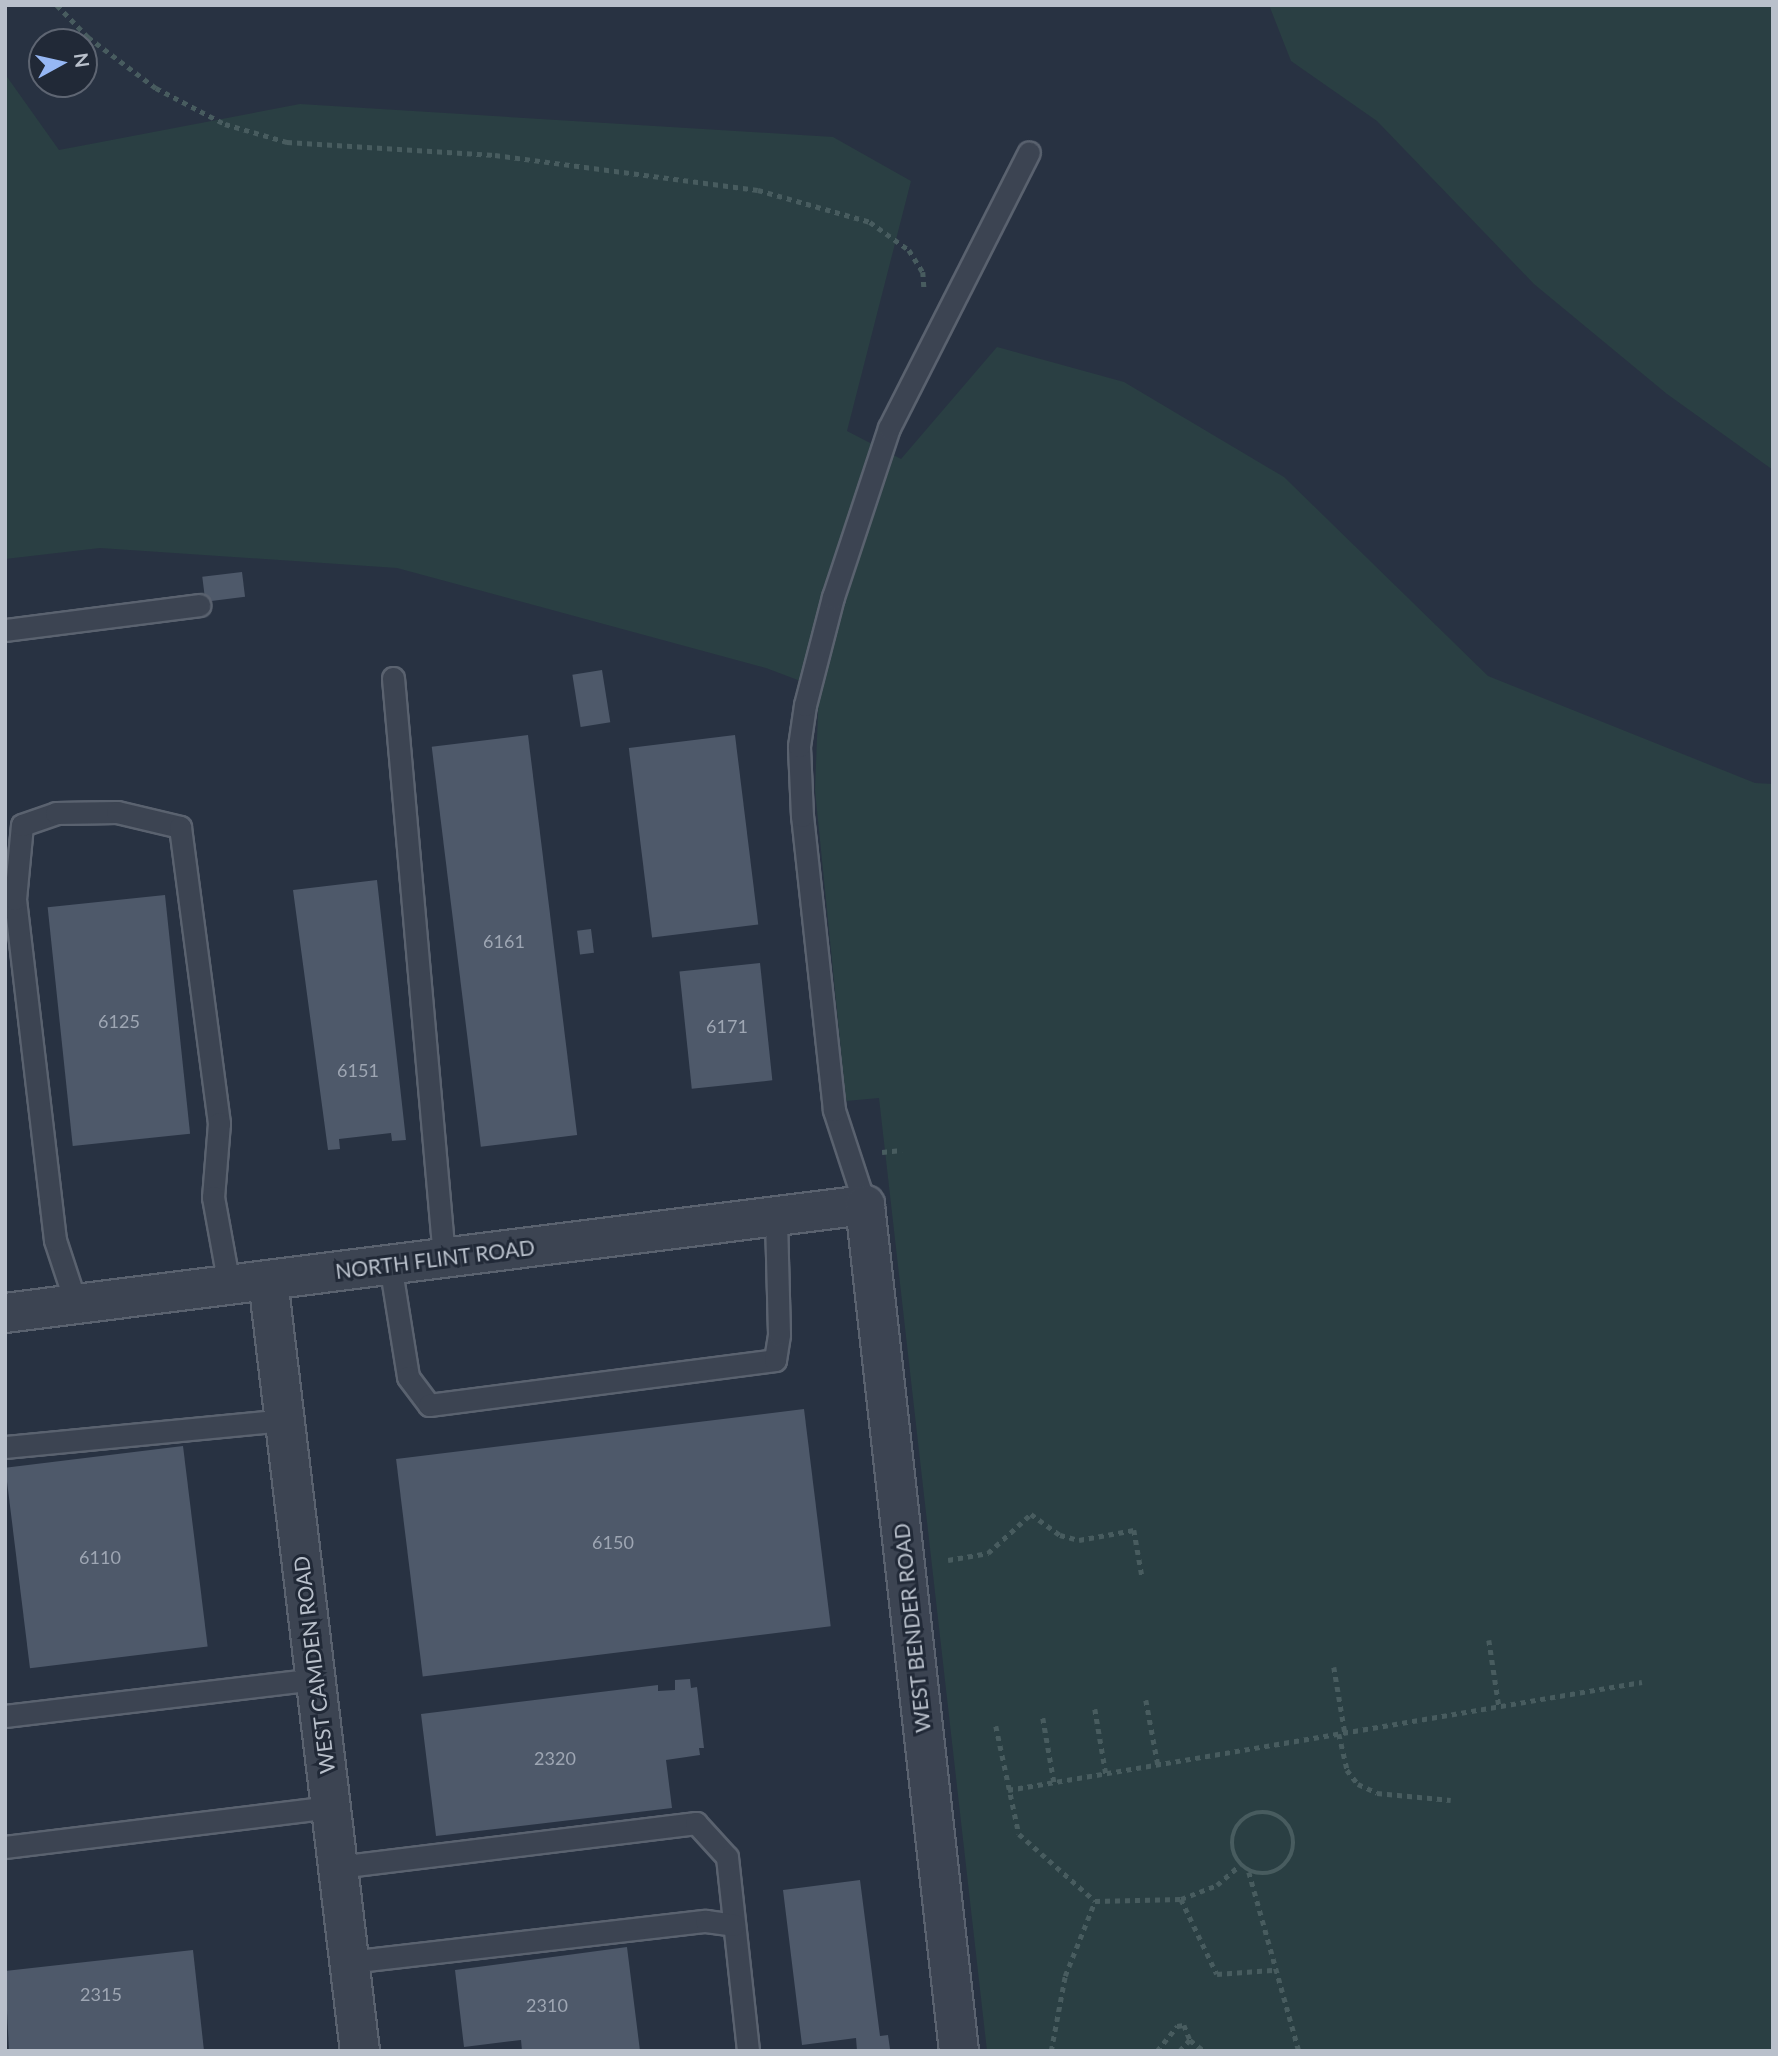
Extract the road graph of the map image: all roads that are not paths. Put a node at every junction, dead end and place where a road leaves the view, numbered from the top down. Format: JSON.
{"nodes":[{"id":1,"x":1028,"y":152,"type":"dead end"},
{"id":2,"x":199,"y":605,"type":"dead end"},
{"id":3,"x":5,"y":630,"type":"edge"},
{"id":4,"x":393,"y":678,"type":"dead end"},
{"id":5,"x":865,"y":1205,"type":"junction"},
{"id":6,"x":776,"y":1216,"type":"junction"},
{"id":7,"x":444,"y":1257,"type":"junction"},
{"id":8,"x":390,"y":1264,"type":"junction"},
{"id":9,"x":268,"y":1280,"type":"junction"},
{"id":10,"x":229,"y":1285,"type":"junction"},
{"id":11,"x":76,"y":1304,"type":"junction"},
{"id":12,"x":5,"y":1313,"type":"edge"},
{"id":13,"x":284,"y":1420,"type":"junction"},
{"id":14,"x":5,"y":1447,"type":"edge"},
{"id":15,"x":315,"y":1679,"type":"junction"},
{"id":16,"x":5,"y":1716,"type":"edge"},
{"id":17,"x":331,"y":1807,"type":"junction"},
{"id":18,"x":5,"y":1847,"type":"edge"},
{"id":19,"x":338,"y":1867,"type":"junction"},
{"id":20,"x":734,"y":1925,"type":"junction"},
{"id":21,"x":349,"y":1962,"type":"junction"},
{"id":22,"x":360,"y":2051,"type":"edge"},
{"id":23,"x":748,"y":2051,"type":"edge"},
{"id":24,"x":959,"y":2051,"type":"edge"}],
"edges":[{"from":1,"to":5,"type":"lane"},
{"from":2,"to":3,"type":"lane"},
{"from":4,"to":7,"type":"lane"},
{"from":5,"to":6,"type":"street","name":"NORTH FLINT ROAD"},
{"from":5,"to":24,"type":"street","name":"WEST BENDER ROAD"},
{"from":6,"to":7,"type":"street","name":"NORTH FLINT ROAD"},
{"from":6,"to":8,"type":"lane"},
{"from":7,"to":8,"type":"street","name":"NORTH FLINT ROAD"},
{"from":8,"to":9,"type":"street","name":"NORTH FLINT ROAD"},
{"from":9,"to":10,"type":"street","name":"NORTH FLINT ROAD"},
{"from":9,"to":13,"type":"street","name":"WEST CAMDEN ROAD"},
{"from":10,"to":11,"type":"street","name":"NORTH FLINT ROAD"},
{"from":10,"to":11,"type":"lane"},
{"from":11,"to":12,"type":"street","name":"NORTH FLINT ROAD"},
{"from":13,"to":14,"type":"lane"},
{"from":13,"to":15,"type":"street","name":"WEST CAMDEN ROAD"},
{"from":15,"to":16,"type":"lane"},
{"from":15,"to":17,"type":"street","name":"WEST CAMDEN ROAD"},
{"from":17,"to":18,"type":"lane"},
{"from":17,"to":19,"type":"street","name":"WEST CAMDEN ROAD"},
{"from":19,"to":20,"type":"lane"},
{"from":19,"to":21,"type":"street","name":"WEST CAMDEN ROAD"},
{"from":20,"to":21,"type":"lane"},
{"from":20,"to":23,"type":"lane"},
{"from":21,"to":22,"type":"street","name":"WEST CAMDEN ROAD"}]}
